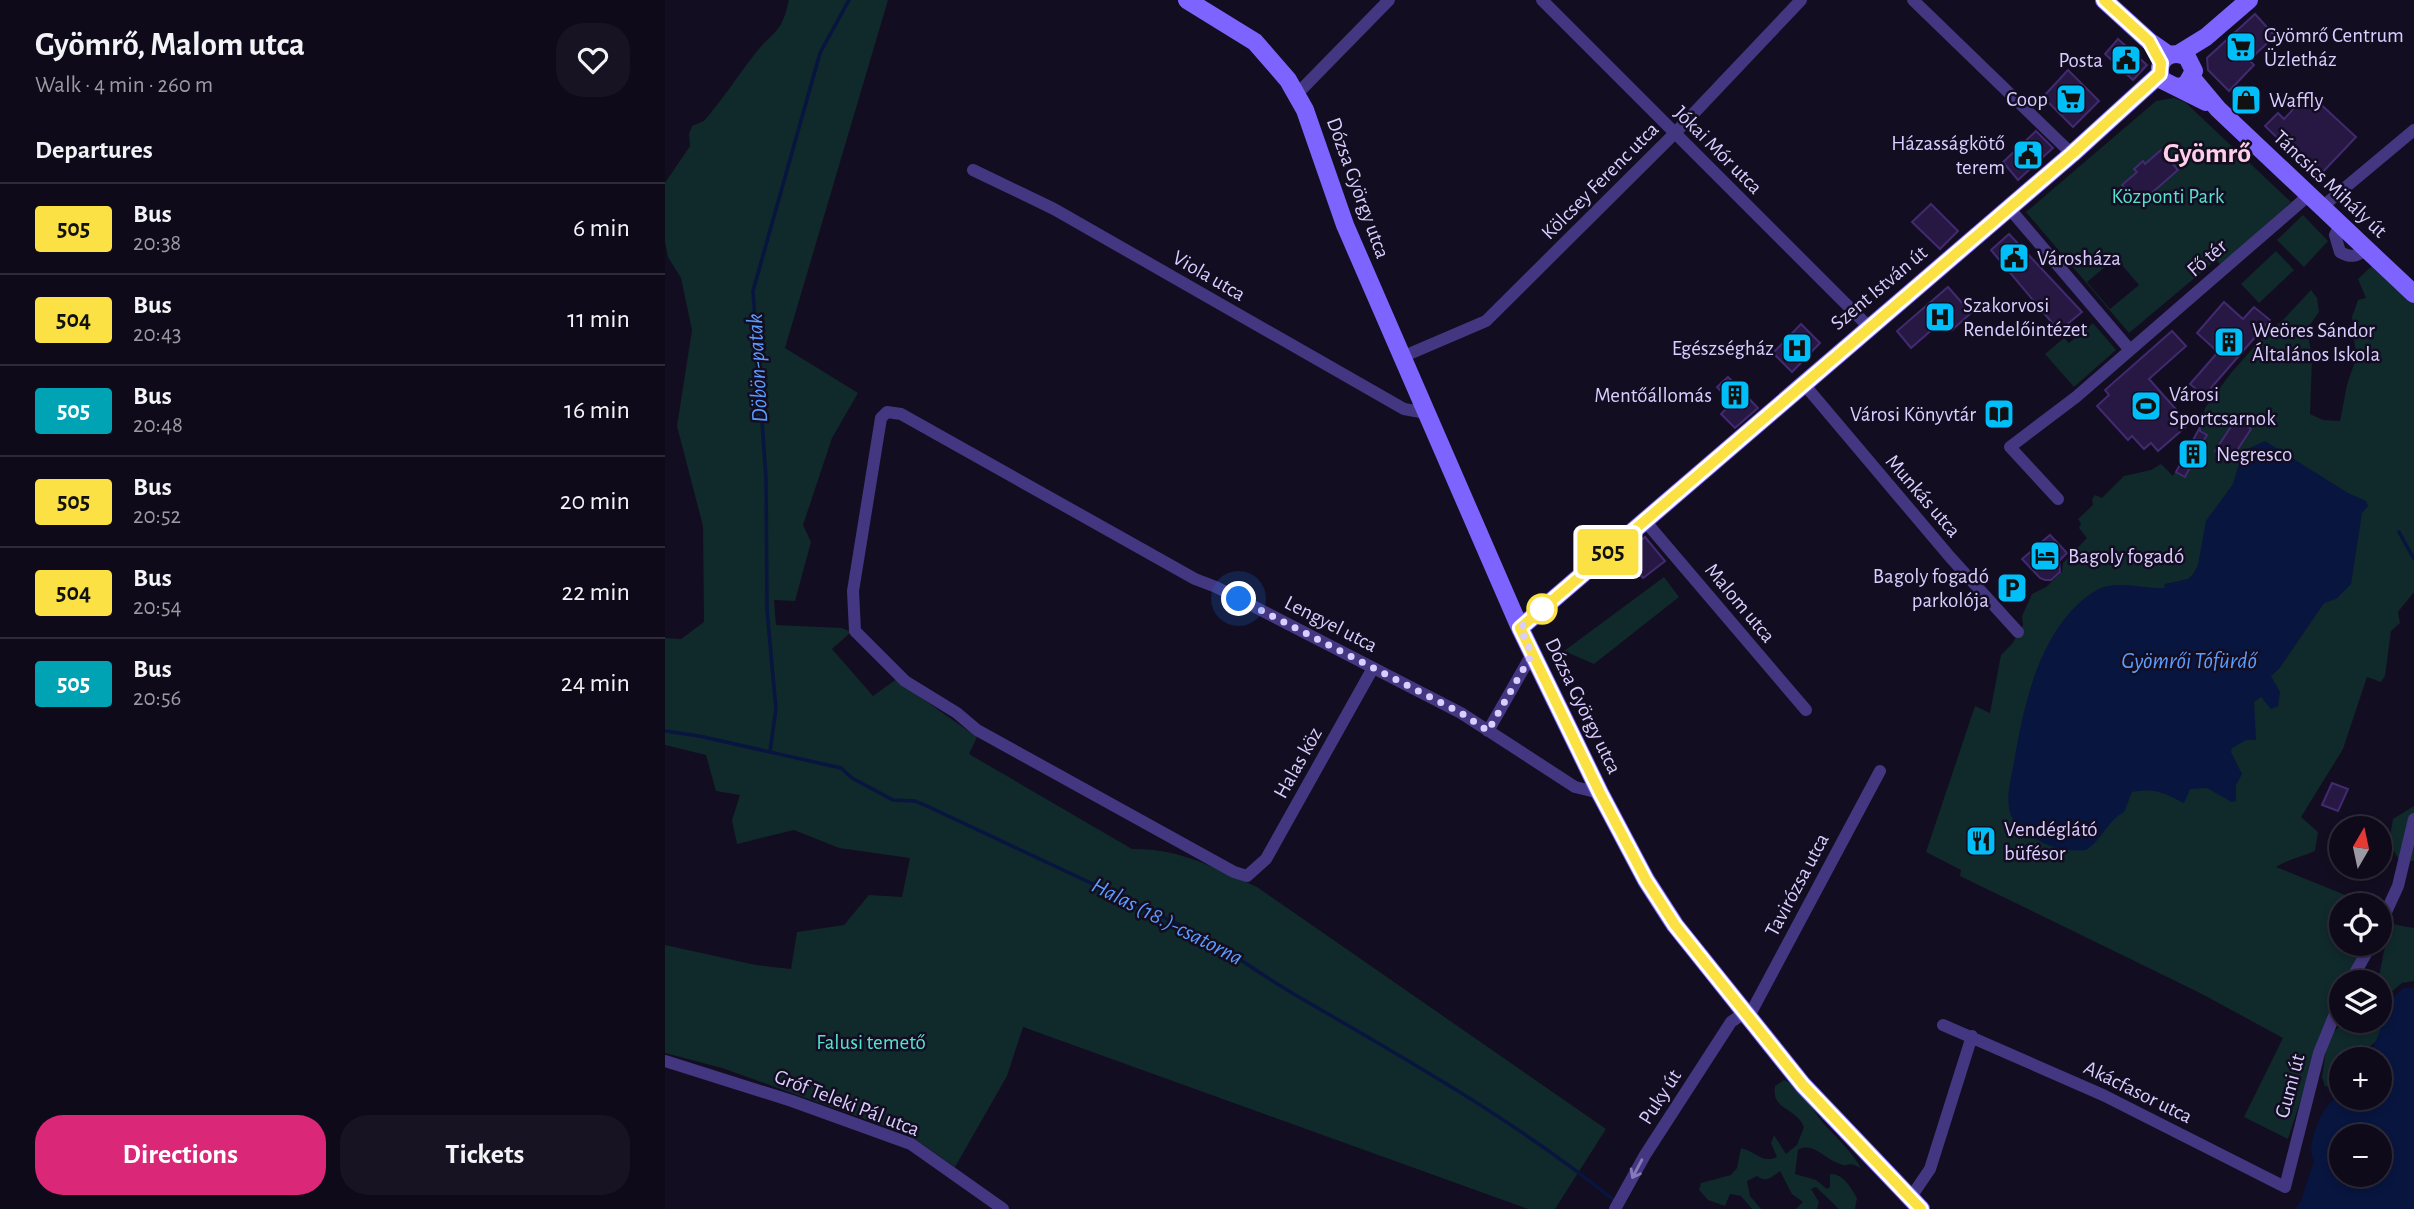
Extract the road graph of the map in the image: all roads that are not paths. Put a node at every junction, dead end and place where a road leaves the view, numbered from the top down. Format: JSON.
{"nodes":[{"id":1,"x":1187,"y":0,"type":"edge"},
{"id":2,"x":1389,"y":0,"type":"edge"},
{"id":3,"x":1542,"y":0,"type":"edge"},
{"id":4,"x":1801,"y":0,"type":"edge"},
{"id":5,"x":1913,"y":0,"type":"edge"},
{"id":6,"x":2104,"y":0,"type":"edge"},
{"id":7,"x":2249,"y":0,"type":"edge"},
{"id":8,"x":2175,"y":70,"type":"junction"},
{"id":9,"x":1297,"y":94,"type":"junction"},
{"id":10,"x":2414,"y":130,"type":"edge"},
{"id":11,"x":1675,"y":134,"type":"junction"},
{"id":12,"x":2072,"y":154,"type":"junction"},
{"id":13,"x":973,"y":170,"type":"dead end"},
{"id":14,"x":2309,"y":194,"type":"junction"},
{"id":15,"x":2322,"y":207,"type":"junction"},
{"id":16,"x":2008,"y":208,"type":"junction"},
{"id":17,"x":2414,"y":294,"type":"edge"},
{"id":18,"x":1868,"y":326,"type":"junction"},
{"id":19,"x":2130,"y":350,"type":"junction"},
{"id":20,"x":1402,"y":357,"type":"junction"},
{"id":21,"x":1803,"y":383,"type":"junction"},
{"id":22,"x":1426,"y":413,"type":"junction"},
{"id":23,"x":2058,"y":499,"type":"dead end"},
{"id":24,"x":1645,"y":521,"type":"junction"},
{"id":25,"x":1520,"y":628,"type":"junction"},
{"id":26,"x":2018,"y":632,"type":"dead end"},
{"id":27,"x":1532,"y":654,"type":"junction"},
{"id":28,"x":1373,"y":668,"type":"junction"},
{"id":29,"x":1806,"y":710,"type":"dead end"},
{"id":30,"x":1488,"y":731,"type":"junction"},
{"id":31,"x":1880,"y":771,"type":"dead end"},
{"id":32,"x":1600,"y":793,"type":"junction"},
{"id":33,"x":2414,"y":818,"type":"edge"},
{"id":34,"x":1253,"y":873,"type":"joint"},
{"id":35,"x":2392,"y":899,"type":"edge"},
{"id":36,"x":1746,"y":1015,"type":"junction"},
{"id":37,"x":1944,"y":1025,"type":"dead end"},
{"id":38,"x":2329,"y":1029,"type":"edge"},
{"id":39,"x":1972,"y":1036,"type":"junction"},
{"id":40,"x":665,"y":1061,"type":"edge"},
{"id":41,"x":2285,"y":1187,"type":"joint"},
{"id":42,"x":1916,"y":1203,"type":"edge"},
{"id":43,"x":1003,"y":1209,"type":"edge"},
{"id":44,"x":1616,"y":1209,"type":"edge"}],
"edges":[{"from":1,"to":9,"type":"main road","name":"Dózsa György utca"},
{"from":2,"to":9,"type":"street"},
{"from":3,"to":11,"type":"street","name":"Jókai Mór utca"},
{"from":4,"to":11,"type":"street","name":"Kölcsey Ferenc utca"},
{"from":5,"to":12,"type":"street"},
{"from":6,"to":8,"type":"main road","name":"Táncsics Mihály út"},
{"from":7,"to":8,"type":"main road"},
{"from":8,"to":12,"type":"main road","name":"Szent István út"},
{"from":8,"to":14,"type":"main road","name":"Táncsics Mihály út"},
{"from":9,"to":20,"type":"main road","name":"Dózsa György utca"},
{"from":10,"to":15,"type":"street"},
{"from":11,"to":18,"type":"street","name":"Jókai Mór utca"},
{"from":11,"to":20,"type":"street","name":"Kölcsey Ferenc utca"},
{"from":12,"to":16,"type":"main road","name":"Szent István út"},
{"from":13,"to":22,"type":"street","name":"Viola utca"},
{"from":14,"to":15,"type":"main road","name":"Táncsics Mihály út"},
{"from":14,"to":19,"type":"street","name":"Fő tér"},
{"from":15,"to":17,"type":"main road","name":"Táncsics Mihály út"},
{"from":16,"to":18,"type":"main road","name":"Szent István út"},
{"from":16,"to":19,"type":"street"},
{"from":18,"to":21,"type":"main road","name":"Szent István út"},
{"from":19,"to":23,"type":"street","name":"Fő tér"},
{"from":20,"to":22,"type":"main road","name":"Dózsa György utca"},
{"from":21,"to":24,"type":"main road","name":"Szent István út"},
{"from":21,"to":26,"type":"street","name":"Munkás utca"},
{"from":22,"to":25,"type":"main road","name":"Dózsa György utca"},
{"from":24,"to":25,"type":"main road","name":"Szent István út"},
{"from":24,"to":29,"type":"street","name":"Malom utca"},
{"from":25,"to":27,"type":"main road","name":"Dózsa György utca"},
{"from":27,"to":30,"type":"street"},
{"from":27,"to":32,"type":"main road","name":"Dózsa György utca"},
{"from":28,"to":30,"type":"street","name":"Lengyel utca"},
{"from":28,"to":34,"type":"street","name":"Halas köz"},
{"from":28,"to":34,"type":"street","name":"Lengyel utca"},
{"from":30,"to":32,"type":"street","name":"Lengyel utca"},
{"from":31,"to":36,"type":"street","name":"Tavirózsa utca"},
{"from":32,"to":36,"type":"main road","name":"Dózsa György utca"},
{"from":33,"to":35,"type":"street"},
{"from":36,"to":42,"type":"main road","name":"Dózsa György utca"},
{"from":36,"to":44,"type":"street","name":"Puky út","one_way":true},
{"from":37,"to":39,"type":"street","name":"Akácfasor utca"},
{"from":38,"to":41,"type":"street","name":"Gumi út"},
{"from":39,"to":41,"type":"street","name":"Akácfasor utca"},
{"from":39,"to":42,"type":"street"},
{"from":40,"to":43,"type":"street","name":"Gróf Teleki Pál utca"}]}
